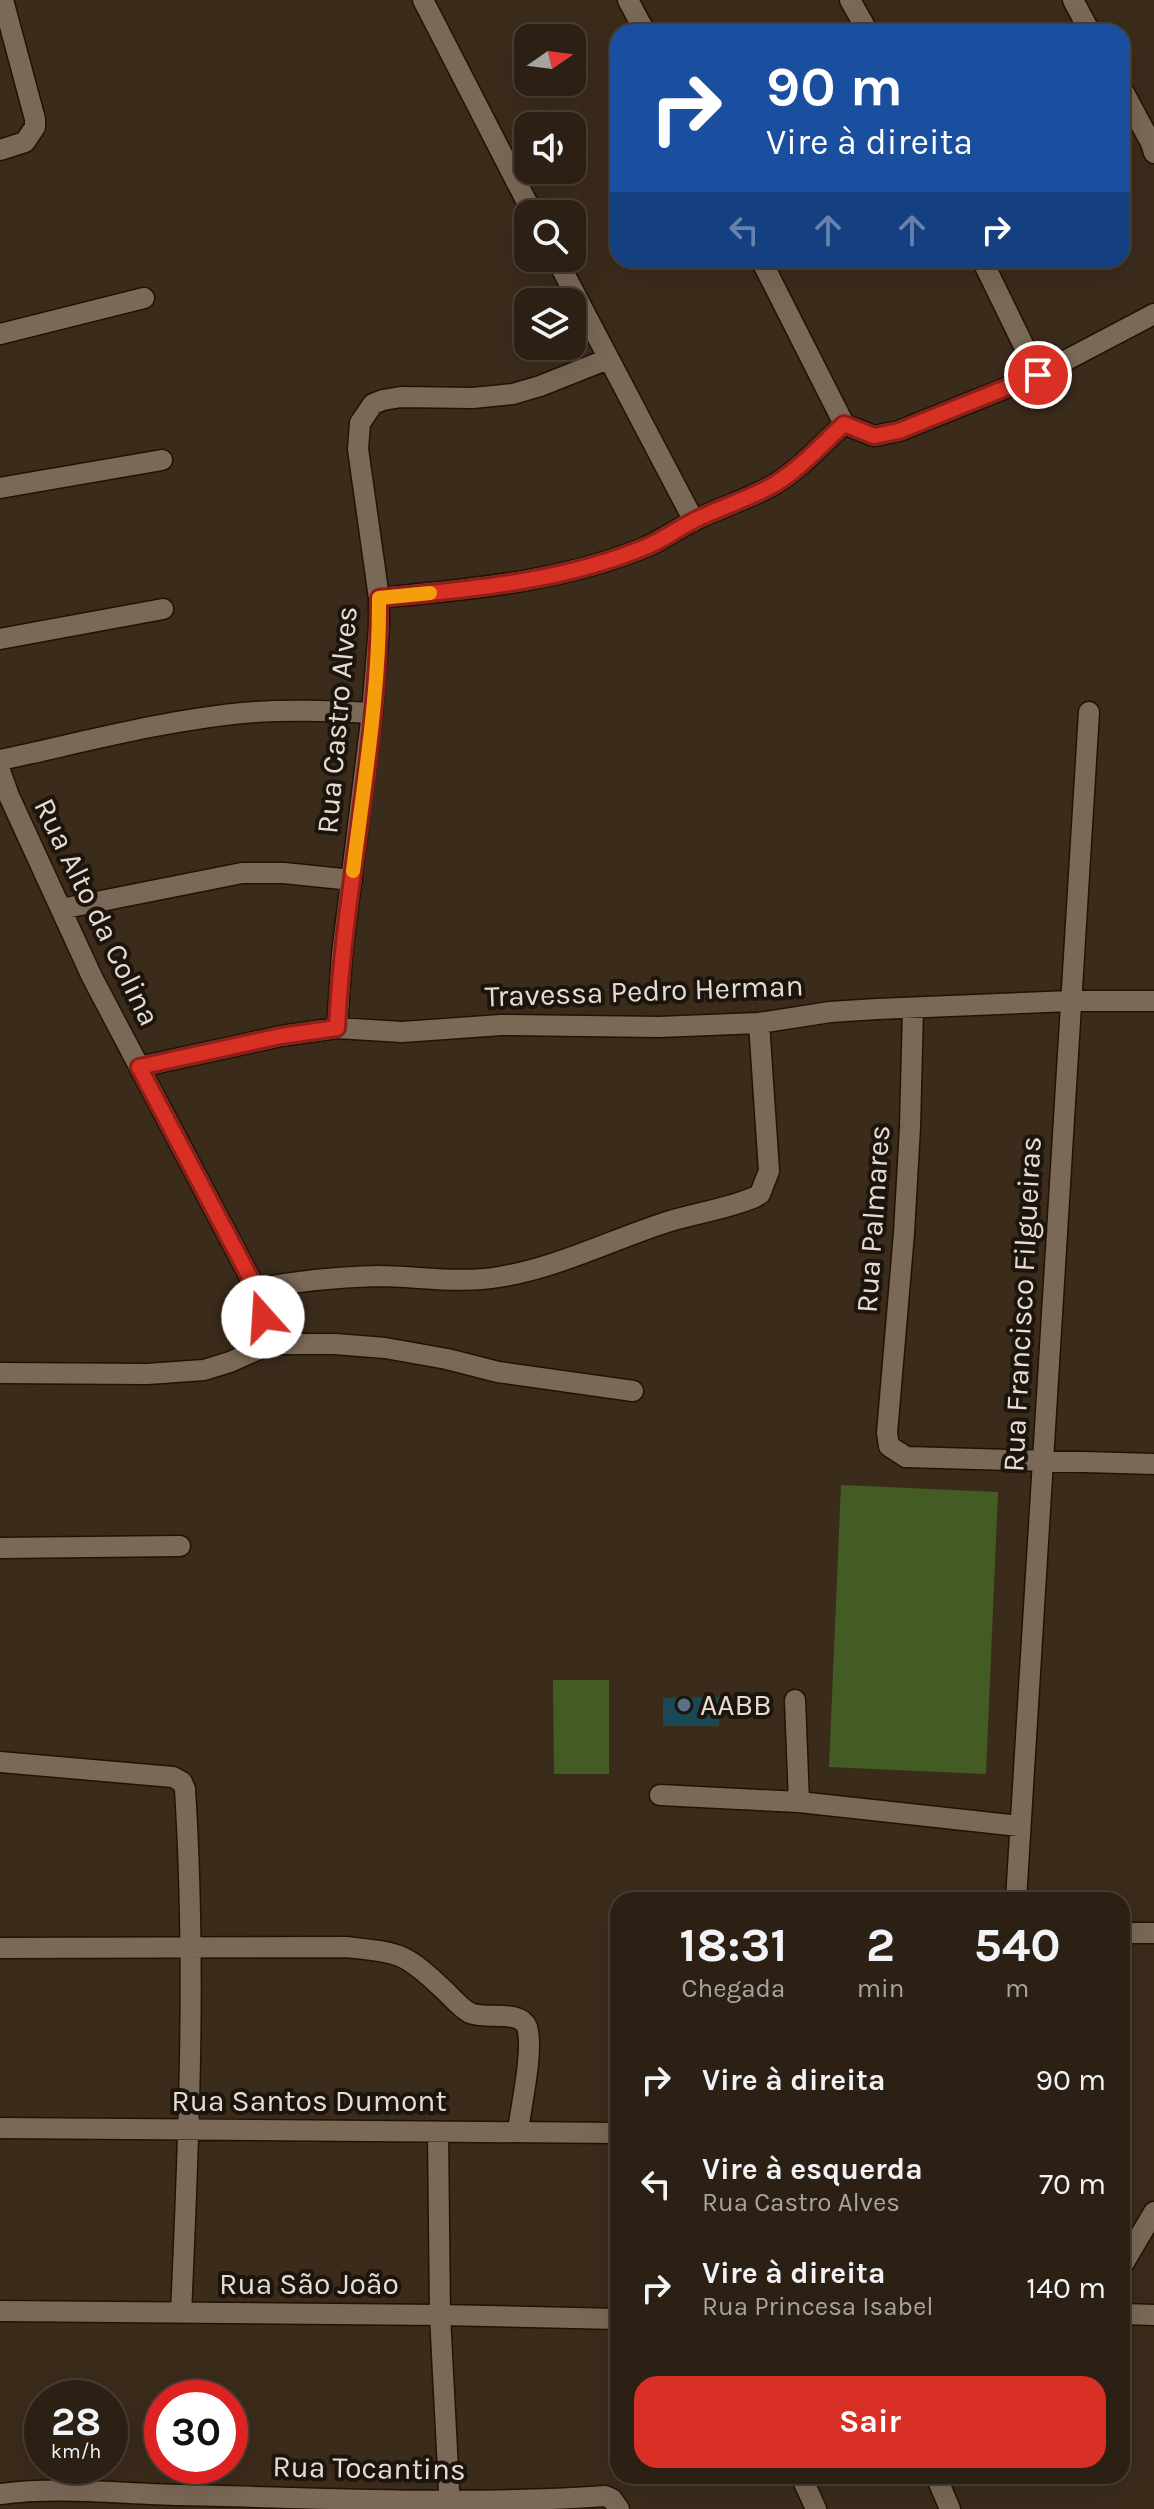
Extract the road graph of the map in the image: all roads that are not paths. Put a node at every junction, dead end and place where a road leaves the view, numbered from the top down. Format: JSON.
{"nodes":[{"id":1,"x":3,"y":0,"type":"edge"},
{"id":2,"x":423,"y":0,"type":"edge"},
{"id":3,"x":628,"y":0,"type":"edge"},
{"id":4,"x":850,"y":0,"type":"edge"},
{"id":5,"x":1073,"y":0,"type":"edge"},
{"id":6,"x":641,"y":24,"type":"edge"},
{"id":7,"x":864,"y":24,"type":"edge"},
{"id":8,"x":1086,"y":24,"type":"edge"},
{"id":9,"x":1130,"y":104,"type":"edge"},
{"id":10,"x":1153,"y":146,"type":"edge"},
{"id":11,"x":0,"y":150,"type":"edge"},
{"id":12,"x":526,"y":200,"type":"edge"},
{"id":13,"x":765,"y":268,"type":"edge"},
{"id":14,"x":986,"y":268,"type":"edge"},
{"id":15,"x":563,"y":272,"type":"edge"},
{"id":16,"x":144,"y":298,"type":"dead end"},
{"id":17,"x":1154,"y":314,"type":"edge"},
{"id":18,"x":0,"y":334,"type":"edge"},
{"id":19,"x":608,"y":359,"type":"junction"},
{"id":20,"x":1038,"y":375,"type":"junction"},
{"id":21,"x":844,"y":424,"type":"junction"},
{"id":22,"x":162,"y":460,"type":"dead end"},
{"id":23,"x":0,"y":488,"type":"edge"},
{"id":24,"x":694,"y":521,"type":"junction"},
{"id":25,"x":379,"y":598,"type":"junction"},
{"id":26,"x":163,"y":609,"type":"dead end"},
{"id":27,"x":0,"y":639,"type":"edge"},
{"id":28,"x":1089,"y":712,"type":"dead end"},
{"id":29,"x":372,"y":713,"type":"junction"},
{"id":30,"x":0,"y":760,"type":"edge"},
{"id":31,"x":0,"y":771,"type":"edge"},
{"id":32,"x":352,"y":880,"type":"junction"},
{"id":33,"x":61,"y":909,"type":"junction"},
{"id":34,"x":1070,"y":1001,"type":"junction"},
{"id":35,"x":1154,"y":1001,"type":"edge"},
{"id":36,"x":913,"y":1009,"type":"junction"},
{"id":37,"x":759,"y":1023,"type":"junction"},
{"id":38,"x":337,"y":1028,"type":"junction"},
{"id":39,"x":139,"y":1067,"type":"junction"},
{"id":40,"x":256,"y":1289,"type":"junction"},
{"id":41,"x":270,"y":1344,"type":"junction"},
{"id":42,"x":0,"y":1373,"type":"edge"},
{"id":43,"x":633,"y":1391,"type":"dead end"},
{"id":44,"x":1043,"y":1461,"type":"junction"},
{"id":45,"x":1154,"y":1464,"type":"edge"},
{"id":46,"x":180,"y":1546,"type":"dead end"},
{"id":47,"x":0,"y":1548,"type":"edge"},
{"id":48,"x":795,"y":1700,"type":"dead end"},
{"id":49,"x":0,"y":1762,"type":"edge"},
{"id":50,"x":660,"y":1795,"type":"dead end"},
{"id":51,"x":799,"y":1802,"type":"junction"},
{"id":52,"x":1019,"y":1826,"type":"junction"},
{"id":53,"x":1016,"y":1892,"type":"edge"},
{"id":54,"x":1130,"y":1933,"type":"edge"},
{"id":55,"x":1154,"y":1933,"type":"edge"},
{"id":56,"x":191,"y":1947,"type":"junction"},
{"id":57,"x":0,"y":1948,"type":"edge"},
{"id":58,"x":0,"y":2128,"type":"edge"},
{"id":59,"x":189,"y":2130,"type":"junction"},
{"id":60,"x":518,"y":2131,"type":"junction"},
{"id":61,"x":438,"y":2132,"type":"junction"},
{"id":62,"x":610,"y":2133,"type":"edge"},
{"id":63,"x":1154,"y":2212,"type":"edge"},
{"id":64,"x":1130,"y":2252,"type":"edge"},
{"id":65,"x":0,"y":2311,"type":"edge"},
{"id":66,"x":181,"y":2313,"type":"junction"},
{"id":67,"x":1130,"y":2314,"type":"edge"},
{"id":68,"x":440,"y":2315,"type":"junction"},
{"id":69,"x":1154,"y":2315,"type":"edge"},
{"id":70,"x":610,"y":2319,"type":"edge"},
{"id":71,"x":805,"y":2484,"type":"edge"},
{"id":72,"x":939,"y":2484,"type":"edge"},
{"id":73,"x":0,"y":2494,"type":"edge"},
{"id":74,"x":181,"y":2502,"type":"edge"},
{"id":75,"x":450,"y":2505,"type":"edge"},
{"id":76,"x":619,"y":2509,"type":"edge"},
{"id":77,"x":816,"y":2509,"type":"edge"},
{"id":78,"x":950,"y":2509,"type":"edge"}],
"edges":[{"from":1,"to":11,"type":"street"},
{"from":2,"to":12,"type":"street"},
{"from":3,"to":6,"type":"street"},
{"from":4,"to":7,"type":"street"},
{"from":5,"to":8,"type":"street"},
{"from":9,"to":10,"type":"street"},
{"from":13,"to":21,"type":"street"},
{"from":14,"to":20,"type":"street"},
{"from":15,"to":19,"type":"street"},
{"from":16,"to":18,"type":"street"},
{"from":17,"to":20,"type":"street"},
{"from":19,"to":24,"type":"street"},
{"from":19,"to":25,"type":"street","name":"Rua Castro Alves"},
{"from":20,"to":21,"type":"street"},
{"from":21,"to":24,"type":"street"},
{"from":22,"to":23,"type":"street"},
{"from":24,"to":25,"type":"street"},
{"from":25,"to":29,"type":"street","name":"Rua Castro Alves"},
{"from":26,"to":27,"type":"street"},
{"from":28,"to":34,"type":"street","name":"Rua Francisco Filgueiras"},
{"from":29,"to":30,"type":"street"},
{"from":29,"to":32,"type":"street","name":"Rua Castro Alves"},
{"from":31,"to":33,"type":"street","name":"Rua Alto da Colina"},
{"from":32,"to":33,"type":"street"},
{"from":32,"to":38,"type":"street","name":"Rua Castro Alves"},
{"from":33,"to":39,"type":"street","name":"Rua Alto da Colina"},
{"from":34,"to":35,"type":"street","name":"Travessa Pedro Herman"},
{"from":34,"to":36,"type":"street","name":"Travessa Pedro Herman"},
{"from":34,"to":44,"type":"street","name":"Rua Francisco Filgueiras"},
{"from":36,"to":37,"type":"street","name":"Travessa Pedro Herman"},
{"from":36,"to":44,"type":"street","name":"Rua Palmares"},
{"from":37,"to":38,"type":"street","name":"Travessa Pedro Herman"},
{"from":37,"to":40,"type":"street"},
{"from":38,"to":39,"type":"street","name":"Travessa Pedro Herman"},
{"from":39,"to":40,"type":"street","name":"Rua Alto da Colina"},
{"from":40,"to":41,"type":"street","name":"Rua Alto da Colina"},
{"from":41,"to":42,"type":"street"},
{"from":41,"to":43,"type":"street"},
{"from":44,"to":45,"type":"street"},
{"from":44,"to":52,"type":"street","name":"Rua Francisco Filgueiras"},
{"from":46,"to":47,"type":"street"},
{"from":48,"to":51,"type":"street"},
{"from":49,"to":56,"type":"street"},
{"from":50,"to":51,"type":"street"},
{"from":51,"to":52,"type":"street"},
{"from":52,"to":53,"type":"street","name":"Rua Francisco Filgueiras"},
{"from":54,"to":55,"type":"street"},
{"from":56,"to":57,"type":"street"},
{"from":56,"to":59,"type":"street"},
{"from":56,"to":60,"type":"street"},
{"from":58,"to":59,"type":"street","name":"Rua Santos Dumont"},
{"from":59,"to":61,"type":"street","name":"Rua Santos Dumont"},
{"from":59,"to":66,"type":"street"},
{"from":60,"to":61,"type":"street","name":"Rua Santos Dumont"},
{"from":60,"to":62,"type":"street","name":"Rua Santos Dumont"},
{"from":61,"to":68,"type":"street"},
{"from":63,"to":64,"type":"street"},
{"from":65,"to":66,"type":"street","name":"Rua São João"},
{"from":66,"to":68,"type":"street","name":"Rua São João"},
{"from":67,"to":69,"type":"street"},
{"from":68,"to":70,"type":"street","name":"Rua São João"},
{"from":68,"to":75,"type":"street"},
{"from":71,"to":77,"type":"street"},
{"from":72,"to":78,"type":"street"},
{"from":73,"to":74,"type":"street","name":"Rua Tocantins"},
{"from":74,"to":75,"type":"street","name":"Rua Tocantins"},
{"from":75,"to":76,"type":"street","name":"Rua Tocantins"}]}
